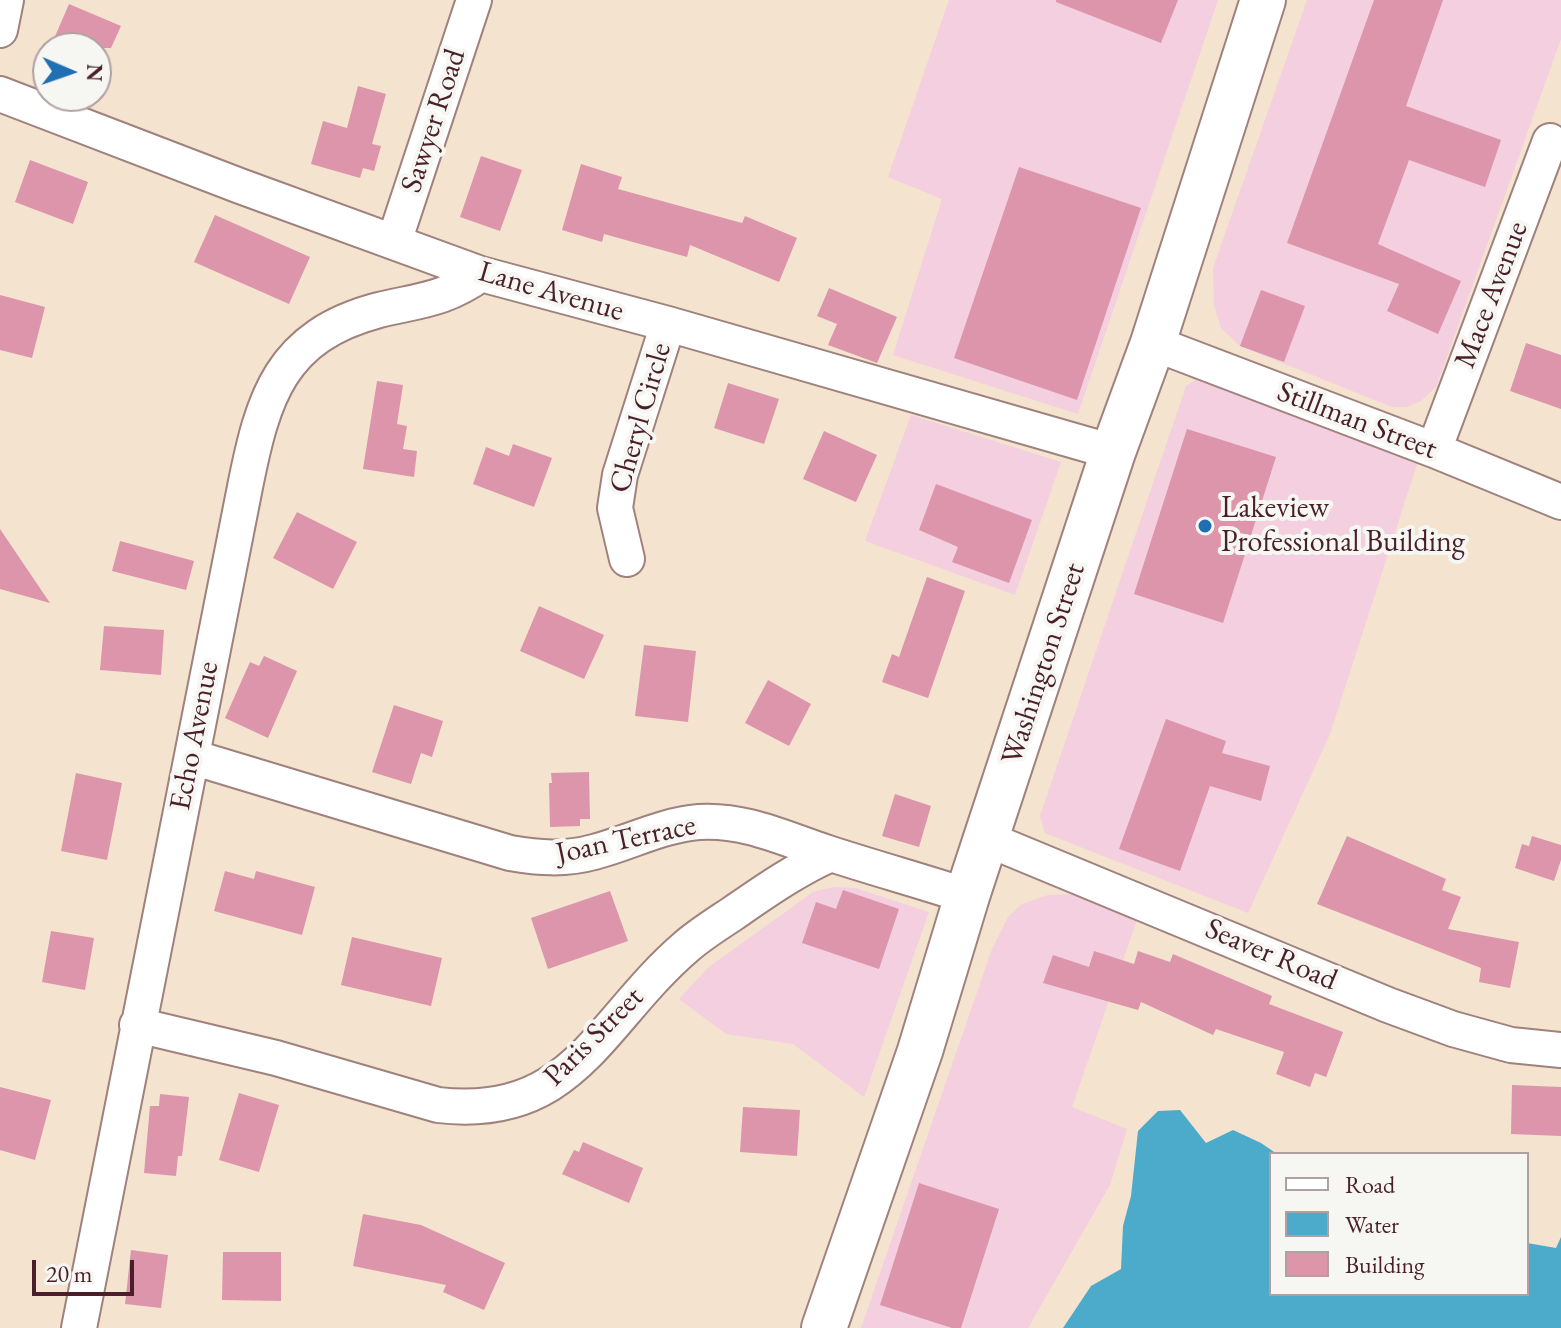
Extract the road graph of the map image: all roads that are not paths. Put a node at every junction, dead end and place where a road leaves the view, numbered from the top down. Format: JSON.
{"nodes":[{"id":1,"x":6,"y":0,"type":"edge"},
{"id":2,"x":474,"y":0,"type":"edge"},
{"id":3,"x":1263,"y":0,"type":"edge"},
{"id":4,"x":0,"y":30,"type":"edge"},
{"id":5,"x":0,"y":94,"type":"edge"},
{"id":6,"x":1550,"y":141,"type":"dead end"},
{"id":7,"x":394,"y":242,"type":"junction"},
{"id":8,"x":481,"y":274,"type":"junction"},
{"id":9,"x":668,"y":324,"type":"junction"},
{"id":10,"x":1153,"y":343,"type":"junction"},
{"id":11,"x":1434,"y":450,"type":"junction"},
{"id":12,"x":1113,"y":452,"type":"junction"},
{"id":13,"x":1561,"y":502,"type":"edge"},
{"id":14,"x":627,"y":559,"type":"dead end"},
{"id":15,"x":192,"y":757,"type":"junction"},
{"id":16,"x":987,"y":839,"type":"junction"},
{"id":17,"x":831,"y":854,"type":"junction"},
{"id":18,"x":967,"y":896,"type":"junction"},
{"id":19,"x":137,"y":1025,"type":"junction"},
{"id":20,"x":1561,"y":1050,"type":"edge"},
{"id":21,"x":79,"y":1328,"type":"edge"},
{"id":22,"x":824,"y":1328,"type":"edge"}],
"edges":[{"from":1,"to":4,"type":"street"},
{"from":2,"to":7,"type":"street","name":"Sawyer Road"},
{"from":3,"to":10,"type":"main road","name":"Washington Street"},
{"from":5,"to":7,"type":"street","name":"Lane Avenue"},
{"from":6,"to":11,"type":"street","name":"Mace Avenue"},
{"from":7,"to":8,"type":"street","name":"Lane Avenue"},
{"from":8,"to":9,"type":"street","name":"Lane Avenue"},
{"from":8,"to":15,"type":"street","name":"Echo Avenue"},
{"from":9,"to":12,"type":"street","name":"Lane Avenue"},
{"from":9,"to":14,"type":"street","name":"Cheryl Circle"},
{"from":10,"to":11,"type":"street","name":"Stillman Street"},
{"from":10,"to":12,"type":"main road","name":"Washington Street"},
{"from":11,"to":13,"type":"street","name":"Stillman Street"},
{"from":12,"to":16,"type":"main road","name":"Washington Street"},
{"from":15,"to":17,"type":"street","name":"Joan Terrace"},
{"from":15,"to":19,"type":"street","name":"Echo Avenue"},
{"from":16,"to":18,"type":"main road","name":"Washington Street"},
{"from":16,"to":20,"type":"street","name":"Seaver Road"},
{"from":17,"to":18,"type":"street","name":"Joan Terrace"},
{"from":17,"to":19,"type":"street","name":"Paris Street"},
{"from":18,"to":22,"type":"main road","name":"Washington Street"},
{"from":19,"to":21,"type":"street","name":"Echo Avenue"}]}
